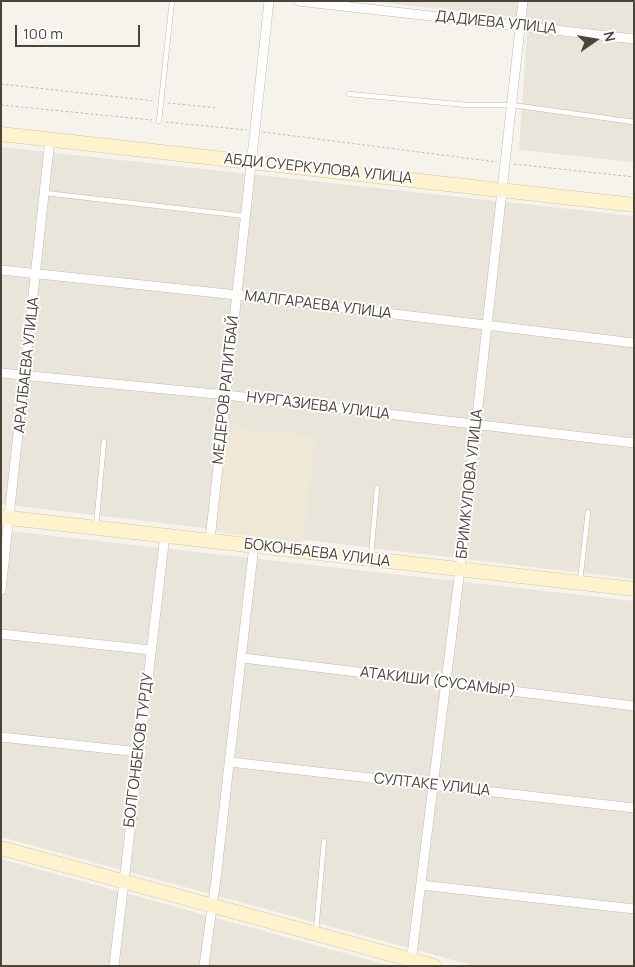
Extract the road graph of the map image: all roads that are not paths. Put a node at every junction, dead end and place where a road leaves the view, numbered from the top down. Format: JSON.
{"nodes":[{"id":1,"x":172,"y":1,"type":"edge"},
{"id":2,"x":269,"y":1,"type":"edge"},
{"id":3,"x":298,"y":1,"type":"edge"},
{"id":4,"x":523,"y":1,"type":"edge"},
{"id":5,"x":520,"y":26,"type":"junction"},
{"id":6,"x":634,"y":39,"type":"edge"},
{"id":7,"x":349,"y":94,"type":"dead end"},
{"id":8,"x":512,"y":104,"type":"junction"},
{"id":9,"x":159,"y":121,"type":"road end"},
{"id":10,"x":634,"y":122,"type":"edge"},
{"id":11,"x":1,"y":134,"type":"edge"},
{"id":12,"x":50,"y":139,"type":"junction"},
{"id":13,"x":252,"y":161,"type":"junction"},
{"id":14,"x":503,"y":189,"type":"junction"},
{"id":15,"x":45,"y":194,"type":"junction"},
{"id":16,"x":634,"y":205,"type":"edge"},
{"id":17,"x":246,"y":216,"type":"junction"},
{"id":18,"x":1,"y":270,"type":"edge"},
{"id":19,"x":36,"y":274,"type":"junction"},
{"id":20,"x":237,"y":295,"type":"junction"},
{"id":21,"x":488,"y":326,"type":"junction"},
{"id":22,"x":634,"y":343,"type":"edge"},
{"id":23,"x":1,"y":373,"type":"edge"},
{"id":24,"x":26,"y":375,"type":"junction"},
{"id":25,"x":226,"y":395,"type":"junction"},
{"id":26,"x":476,"y":426,"type":"junction"},
{"id":27,"x":104,"y":441,"type":"dead end"},
{"id":28,"x":634,"y":443,"type":"edge"},
{"id":29,"x":377,"y":488,"type":"dead end"},
{"id":30,"x":588,"y":512,"type":"dead end"},
{"id":31,"x":5,"y":517,"type":"edge"},
{"id":32,"x":96,"y":527,"type":"junction"},
{"id":33,"x":165,"y":535,"type":"junction"},
{"id":34,"x":210,"y":540,"type":"junction"},
{"id":35,"x":254,"y":546,"type":"junction"},
{"id":36,"x":371,"y":559,"type":"junction"},
{"id":37,"x":460,"y":569,"type":"junction"},
{"id":38,"x":580,"y":583,"type":"junction"},
{"id":39,"x":634,"y":589,"type":"edge"},
{"id":40,"x":1,"y":590,"type":"edge"},
{"id":41,"x":1,"y":634,"type":"edge"},
{"id":42,"x":151,"y":650,"type":"junction"},
{"id":43,"x":242,"y":658,"type":"junction"},
{"id":44,"x":446,"y":683,"type":"junction"},
{"id":45,"x":634,"y":706,"type":"edge"},
{"id":46,"x":1,"y":736,"type":"edge"},
{"id":47,"x":139,"y":752,"type":"junction"},
{"id":48,"x":230,"y":762,"type":"junction"},
{"id":49,"x":433,"y":785,"type":"junction"},
{"id":50,"x":634,"y":808,"type":"edge"},
{"id":51,"x":324,"y":840,"type":"dead end"},
{"id":52,"x":1,"y":848,"type":"edge"},
{"id":53,"x":124,"y":882,"type":"junction"},
{"id":54,"x":421,"y":884,"type":"junction"},
{"id":55,"x":212,"y":906,"type":"junction"},
{"id":56,"x":634,"y":909,"type":"edge"},
{"id":57,"x":316,"y":934,"type":"junction"},
{"id":58,"x":411,"y":963,"type":"edge"},
{"id":59,"x":114,"y":966,"type":"edge"},
{"id":60,"x":204,"y":966,"type":"edge"},
{"id":61,"x":434,"y":966,"type":"edge"}],
"edges":[{"from":1,"to":9,"type":"lane"},
{"from":2,"to":13,"type":"street","name":"МЕДЕРОВ РАПИТБАЙ"},
{"from":3,"to":5,"type":"street","name":"ДАДИЕВА УЛИЦА"},
{"from":4,"to":5,"type":"street","name":"БРИМКУЛОВА УЛИЦА"},
{"from":5,"to":6,"type":"street","name":"ДАДИЕВА УЛИЦА"},
{"from":5,"to":8,"type":"street","name":"БРИМКУЛОВА УЛИЦА"},
{"from":7,"to":8,"type":"lane"},
{"from":8,"to":10,"type":"lane"},
{"from":8,"to":14,"type":"street","name":"БРИМКУЛОВА УЛИЦА"},
{"from":11,"to":12,"type":"street","name":"АБДИ СУЕРКУЛОВА УЛИЦА"},
{"from":12,"to":13,"type":"street","name":"АБДИ СУЕРКУЛОВА УЛИЦА"},
{"from":12,"to":15,"type":"street","name":"АРАЛБАЕВА УЛИЦА"},
{"from":13,"to":14,"type":"street","name":"АБДИ СУЕРКУЛОВА УЛИЦА"},
{"from":13,"to":17,"type":"street","name":"МЕДЕРОВ РАПИТБАЙ"},
{"from":14,"to":16,"type":"street","name":"АБДИ СУЕРКУЛОВА УЛИЦА"},
{"from":14,"to":21,"type":"street","name":"БРИМКУЛОВА УЛИЦА"},
{"from":15,"to":17,"type":"lane"},
{"from":15,"to":19,"type":"street","name":"АРАЛБАЕВА УЛИЦА"},
{"from":17,"to":20,"type":"street","name":"МЕДЕРОВ РАПИТБАЙ"},
{"from":18,"to":19,"type":"street","name":"МАЛГАРАЕВА УЛИЦА"},
{"from":19,"to":20,"type":"street","name":"МАЛГАРАЕВА УЛИЦА"},
{"from":19,"to":24,"type":"street","name":"АРАЛБАЕВА УЛИЦА"},
{"from":20,"to":21,"type":"street","name":"МАЛГАРАЕВА УЛИЦА"},
{"from":20,"to":25,"type":"street","name":"МЕДЕРОВ РАПИТБАЙ"},
{"from":21,"to":22,"type":"street","name":"МАЛГАРАЕВА УЛИЦА"},
{"from":21,"to":26,"type":"street","name":"БРИМКУЛОВА УЛИЦА"},
{"from":23,"to":24,"type":"street","name":"НУРГАЗИЕВА УЛИЦА"},
{"from":24,"to":25,"type":"street","name":"НУРГАЗИЕВА УЛИЦА"},
{"from":24,"to":31,"type":"street","name":"АРАЛБАЕВА УЛИЦА"},
{"from":25,"to":26,"type":"street","name":"НУРГАЗИЕВА УЛИЦА"},
{"from":25,"to":34,"type":"street","name":"МЕДЕРОВ РАПИТБАЙ"},
{"from":26,"to":28,"type":"street","name":"НУРГАЗИЕВА УЛИЦА"},
{"from":26,"to":37,"type":"street","name":"БРИМКУЛОВА УЛИЦА"},
{"from":27,"to":32,"type":"lane"},
{"from":29,"to":36,"type":"lane"},
{"from":30,"to":38,"type":"lane"},
{"from":31,"to":32,"type":"street","name":"БОКОНБАЕВА УЛИЦА"},
{"from":31,"to":40,"type":"street","name":"АРАЛБАЕВА УЛИЦА"},
{"from":32,"to":33,"type":"street","name":"БОКОНБАЕВА УЛИЦА"},
{"from":33,"to":34,"type":"street","name":"БОКОНБАЕВА УЛИЦА"},
{"from":33,"to":42,"type":"street","name":"БОЛГОНБЕКОВ ТУРДУ"},
{"from":34,"to":35,"type":"street","name":"БОКОНБАЕВА УЛИЦА"},
{"from":35,"to":36,"type":"street","name":"БОКОНБАЕВА УЛИЦА"},
{"from":35,"to":43,"type":"street"},
{"from":36,"to":37,"type":"street","name":"БОКОНБАЕВА УЛИЦА"},
{"from":37,"to":38,"type":"street","name":"БОКОНБАЕВА УЛИЦА"},
{"from":37,"to":44,"type":"street","name":"БРИМКУЛОВА УЛИЦА"},
{"from":38,"to":39,"type":"street","name":"БОКОНБАЕВА УЛИЦА"},
{"from":41,"to":42,"type":"street"},
{"from":42,"to":47,"type":"street","name":"БОЛГОНБЕКОВ ТУРДУ"},
{"from":43,"to":44,"type":"street","name":"АТАКИШИ (СУСАМЫР)"},
{"from":43,"to":48,"type":"street"},
{"from":44,"to":45,"type":"street","name":"АТАКИШИ (СУСАМЫР)"},
{"from":44,"to":49,"type":"street","name":"БРИМКУЛОВА УЛИЦА"},
{"from":46,"to":47,"type":"street"},
{"from":47,"to":53,"type":"street","name":"БОЛГОНБЕКОВ ТУРДУ"},
{"from":48,"to":49,"type":"street","name":"СУЛТАКЕ УЛИЦА"},
{"from":48,"to":55,"type":"street"},
{"from":49,"to":50,"type":"street","name":"СУЛТАКЕ УЛИЦА"},
{"from":49,"to":54,"type":"street","name":"БРИМКУЛОВА УЛИЦА"},
{"from":51,"to":57,"type":"lane"},
{"from":52,"to":53,"type":"street"},
{"from":53,"to":55,"type":"street"},
{"from":53,"to":59,"type":"street","name":"БОЛГОНБЕКОВ ТУРДУ"},
{"from":54,"to":56,"type":"street"},
{"from":54,"to":58,"type":"street","name":"БРИМКУЛОВА УЛИЦА"},
{"from":55,"to":57,"type":"street"},
{"from":55,"to":60,"type":"street"},
{"from":57,"to":58,"type":"street"},
{"from":58,"to":61,"type":"street"}]}
